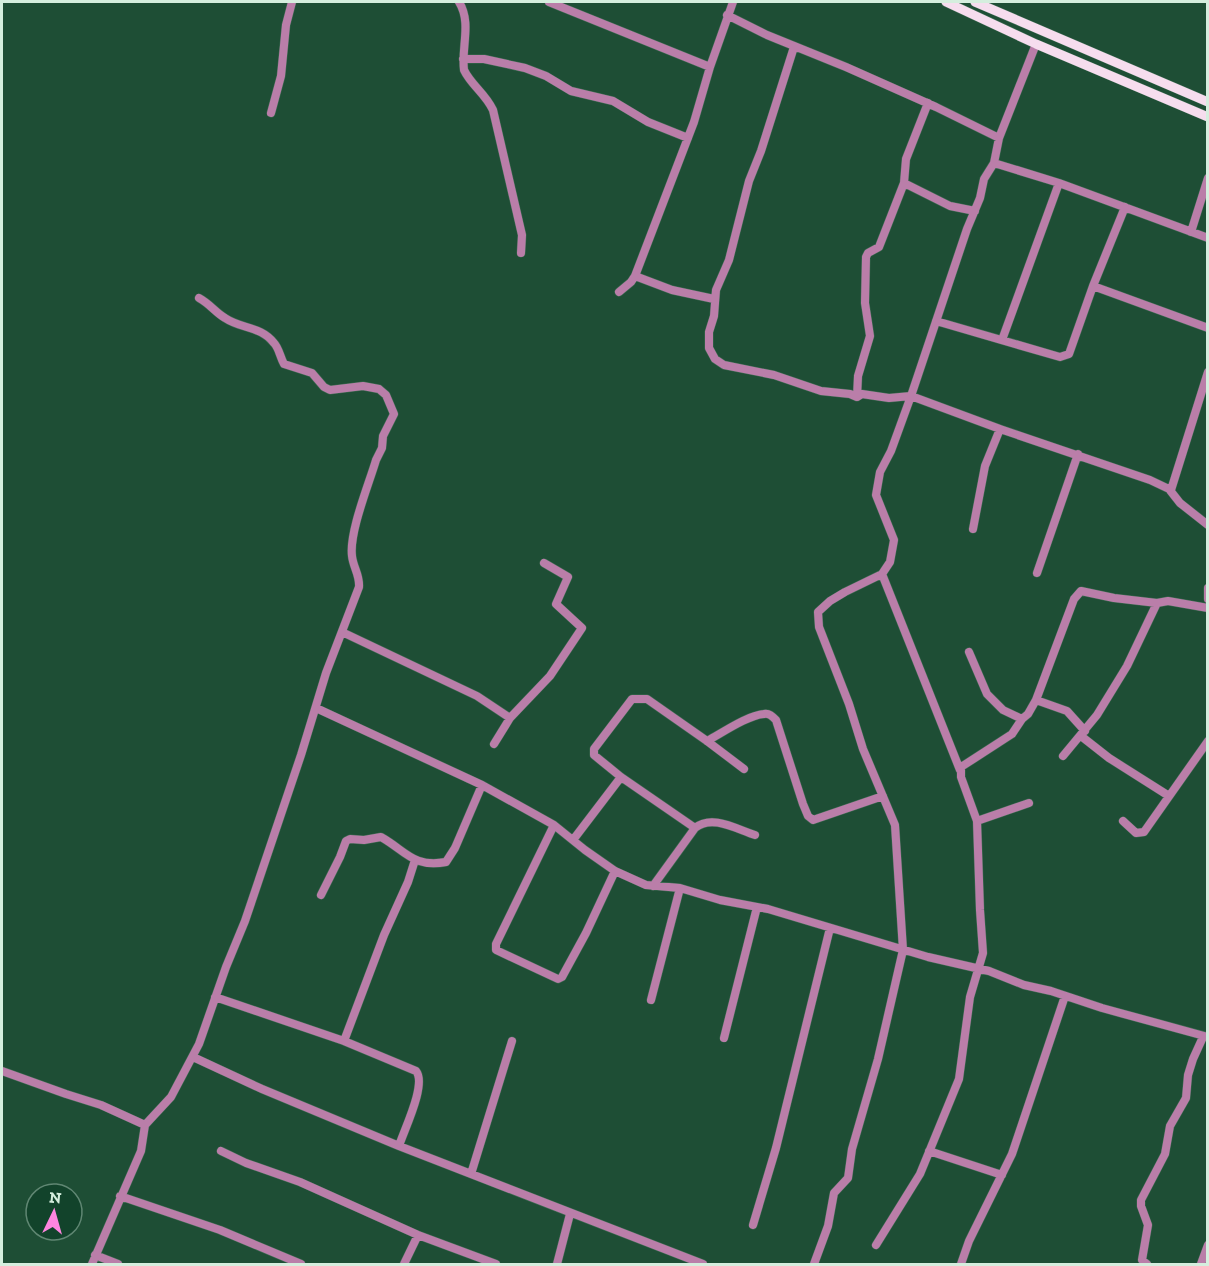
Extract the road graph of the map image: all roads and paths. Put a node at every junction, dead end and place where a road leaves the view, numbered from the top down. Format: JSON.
{"nodes":[{"id":1,"x":292,"y":2,"type":"edge"},
{"id":2,"x":459,"y":2,"type":"edge"},
{"id":3,"x":549,"y":2,"type":"edge"},
{"id":4,"x":731,"y":2,"type":"edge"},
{"id":5,"x":946,"y":2,"type":"edge"},
{"id":6,"x":975,"y":2,"type":"edge"},
{"id":7,"x":727,"y":15,"type":"junction"},
{"id":8,"x":1036,"y":44,"type":"junction"},
{"id":9,"x":794,"y":47,"type":"junction"},
{"id":10,"x":463,"y":59,"type":"junction"},
{"id":11,"x":710,"y":67,"type":"junction"},
{"id":12,"x":1208,"y":102,"type":"edge"},
{"id":13,"x":928,"y":103,"type":"junction"},
{"id":14,"x":271,"y":113,"type":"dead end"},
{"id":15,"x":1208,"y":117,"type":"edge"},
{"id":16,"x":688,"y":138,"type":"junction"},
{"id":17,"x":999,"y":138,"type":"junction"},
{"id":18,"x":994,"y":163,"type":"junction"},
{"id":19,"x":1208,"y":178,"type":"edge"},
{"id":20,"x":904,"y":183,"type":"junction"},
{"id":21,"x":1059,"y":183,"type":"junction"},
{"id":22,"x":1125,"y":207,"type":"junction"},
{"id":23,"x":975,"y":212,"type":"junction"},
{"id":24,"x":1191,"y":232,"type":"junction"},
{"id":25,"x":1208,"y":238,"type":"edge"},
{"id":26,"x":521,"y":254,"type":"dead end"},
{"id":27,"x":635,"y":276,"type":"junction"},
{"id":28,"x":1093,"y":286,"type":"junction"},
{"id":29,"x":619,"y":292,"type":"dead end"},
{"id":30,"x":199,"y":298,"type":"dead end"},
{"id":31,"x":714,"y":299,"type":"junction"},
{"id":32,"x":936,"y":321,"type":"junction"},
{"id":33,"x":1208,"y":328,"type":"edge"},
{"id":34,"x":1002,"y":340,"type":"junction"},
{"id":35,"x":1208,"y":372,"type":"edge"},
{"id":36,"x":911,"y":396,"type":"junction"},
{"id":37,"x":857,"y":397,"type":"junction"},
{"id":38,"x":1000,"y":429,"type":"junction"},
{"id":39,"x":1078,"y":454,"type":"junction"},
{"id":40,"x":1171,"y":490,"type":"junction"},
{"id":41,"x":1208,"y":525,"type":"edge"},
{"id":42,"x":973,"y":529,"type":"dead end"},
{"id":43,"x":544,"y":563,"type":"dead end"},
{"id":44,"x":1037,"y":573,"type":"dead end"},
{"id":45,"x":882,"y":574,"type":"junction"},
{"id":46,"x":1208,"y":588,"type":"edge"},
{"id":47,"x":1208,"y":599,"type":"edge"},
{"id":48,"x":1158,"y":603,"type":"junction"},
{"id":49,"x":1208,"y":608,"type":"edge"},
{"id":50,"x":342,"y":632,"type":"junction"},
{"id":51,"x":969,"y":652,"type":"dead end"},
{"id":52,"x":1036,"y":700,"type":"junction"},
{"id":53,"x":316,"y":708,"type":"junction"},
{"id":54,"x":510,"y":718,"type":"junction"},
{"id":55,"x":1022,"y":719,"type":"junction"},
{"id":56,"x":1083,"y":733,"type":"junction"},
{"id":57,"x":708,"y":741,"type":"junction"},
{"id":58,"x":1208,"y":741,"type":"edge"},
{"id":59,"x":494,"y":744,"type":"dead end"},
{"id":60,"x":1063,"y":756,"type":"dead end"},
{"id":61,"x":744,"y":769,"type":"dead end"},
{"id":62,"x":960,"y":770,"type":"junction"},
{"id":63,"x":621,"y":777,"type":"junction"},
{"id":64,"x":482,"y":785,"type":"junction"},
{"id":65,"x":883,"y":796,"type":"junction"},
{"id":66,"x":1169,"y":796,"type":"junction"},
{"id":67,"x":1029,"y":803,"type":"dead end"},
{"id":68,"x":976,"y":821,"type":"junction"},
{"id":69,"x":1123,"y":821,"type":"dead end"},
{"id":70,"x":554,"y":825,"type":"junction"},
{"id":71,"x":695,"y":828,"type":"junction"},
{"id":72,"x":755,"y":835,"type":"dead end"},
{"id":73,"x":573,"y":840,"type":"junction"},
{"id":74,"x":415,"y":860,"type":"junction"},
{"id":75,"x":615,"y":871,"type":"junction"},
{"id":76,"x":653,"y":886,"type":"junction"},
{"id":77,"x":680,"y":888,"type":"junction"},
{"id":78,"x":321,"y":895,"type":"dead end"},
{"id":79,"x":757,"y":907,"type":"junction"},
{"id":80,"x":831,"y":928,"type":"junction"},
{"id":81,"x":903,"y":950,"type":"junction"},
{"id":82,"x":979,"y":970,"type":"junction"},
{"id":83,"x":1065,"y":996,"type":"junction"},
{"id":84,"x":215,"y":997,"type":"junction"},
{"id":85,"x":651,"y":1000,"type":"dead end"},
{"id":86,"x":1205,"y":1037,"type":"edge"},
{"id":87,"x":724,"y":1038,"type":"dead end"},
{"id":88,"x":344,"y":1041,"type":"junction"},
{"id":89,"x":512,"y":1041,"type":"dead end"},
{"id":90,"x":193,"y":1057,"type":"junction"},
{"id":91,"x":2,"y":1071,"type":"edge"},
{"id":92,"x":145,"y":1125,"type":"junction"},
{"id":93,"x":399,"y":1146,"type":"junction"},
{"id":94,"x":221,"y":1151,"type":"dead end"},
{"id":95,"x":929,"y":1151,"type":"junction"},
{"id":96,"x":471,"y":1174,"type":"junction"},
{"id":97,"x":1002,"y":1175,"type":"junction"},
{"id":98,"x":120,"y":1196,"type":"junction"},
{"id":99,"x":570,"y":1214,"type":"junction"},
{"id":100,"x":753,"y":1225,"type":"dead end"},
{"id":101,"x":418,"y":1235,"type":"junction"},
{"id":102,"x":876,"y":1245,"type":"dead end"},
{"id":103,"x":1208,"y":1245,"type":"edge"},
{"id":104,"x":95,"y":1255,"type":"junction"},
{"id":105,"x":483,"y":1262,"type":"edge"},
{"id":106,"x":92,"y":1264,"type":"edge"},
{"id":107,"x":118,"y":1264,"type":"edge"},
{"id":108,"x":301,"y":1264,"type":"edge"},
{"id":109,"x":404,"y":1264,"type":"edge"},
{"id":110,"x":496,"y":1264,"type":"edge"},
{"id":111,"x":558,"y":1264,"type":"edge"},
{"id":112,"x":703,"y":1264,"type":"edge"},
{"id":113,"x":814,"y":1264,"type":"edge"},
{"id":114,"x":962,"y":1264,"type":"edge"},
{"id":115,"x":1147,"y":1264,"type":"edge"},
{"id":116,"x":1201,"y":1264,"type":"edge"}],
"edges":[{"from":1,"to":14,"type":"street"},
{"from":2,"to":10,"type":"street"},
{"from":3,"to":11,"type":"street"},
{"from":4,"to":7,"type":"street"},
{"from":5,"to":8,"type":"main road"},
{"from":6,"to":12,"type":"main road"},
{"from":7,"to":9,"type":"street"},
{"from":7,"to":11,"type":"street"},
{"from":8,"to":15,"type":"main road"},
{"from":8,"to":17,"type":"street"},
{"from":9,"to":13,"type":"street"},
{"from":9,"to":31,"type":"street"},
{"from":10,"to":16,"type":"street"},
{"from":10,"to":26,"type":"street"},
{"from":11,"to":16,"type":"street"},
{"from":13,"to":17,"type":"street"},
{"from":13,"to":20,"type":"street"},
{"from":16,"to":27,"type":"street"},
{"from":17,"to":18,"type":"street"},
{"from":18,"to":21,"type":"street"},
{"from":18,"to":23,"type":"street"},
{"from":19,"to":24,"type":"street"},
{"from":20,"to":23,"type":"street"},
{"from":20,"to":37,"type":"street"},
{"from":21,"to":22,"type":"street"},
{"from":21,"to":34,"type":"street"},
{"from":22,"to":24,"type":"street"},
{"from":22,"to":28,"type":"street"},
{"from":23,"to":32,"type":"street"},
{"from":24,"to":25,"type":"street"},
{"from":27,"to":29,"type":"street"},
{"from":27,"to":31,"type":"street"},
{"from":28,"to":33,"type":"street"},
{"from":28,"to":34,"type":"street"},
{"from":30,"to":50,"type":"street"},
{"from":31,"to":37,"type":"street"},
{"from":32,"to":34,"type":"street"},
{"from":32,"to":36,"type":"street"},
{"from":35,"to":40,"type":"street"},
{"from":36,"to":37,"type":"street"},
{"from":36,"to":38,"type":"street"},
{"from":36,"to":45,"type":"street"},
{"from":38,"to":39,"type":"street"},
{"from":38,"to":42,"type":"street"},
{"from":39,"to":40,"type":"street"},
{"from":39,"to":44,"type":"street"},
{"from":40,"to":41,"type":"street"},
{"from":43,"to":54,"type":"street"},
{"from":45,"to":62,"type":"street"},
{"from":45,"to":65,"type":"street"},
{"from":46,"to":47,"type":"street"},
{"from":48,"to":49,"type":"street"},
{"from":48,"to":52,"type":"street"},
{"from":48,"to":56,"type":"street"},
{"from":50,"to":53,"type":"street"},
{"from":50,"to":54,"type":"street"},
{"from":51,"to":55,"type":"street"},
{"from":52,"to":55,"type":"street"},
{"from":52,"to":56,"type":"street"},
{"from":53,"to":64,"type":"street"},
{"from":53,"to":84,"type":"street"},
{"from":54,"to":59,"type":"street"},
{"from":55,"to":62,"type":"street"},
{"from":56,"to":60,"type":"street"},
{"from":56,"to":66,"type":"street"},
{"from":57,"to":61,"type":"street"},
{"from":57,"to":63,"type":"street"},
{"from":57,"to":65,"type":"street"},
{"from":58,"to":66,"type":"street"},
{"from":62,"to":68,"type":"street"},
{"from":63,"to":71,"type":"street"},
{"from":63,"to":73,"type":"street"},
{"from":64,"to":70,"type":"street"},
{"from":64,"to":74,"type":"street"},
{"from":65,"to":81,"type":"street"},
{"from":66,"to":69,"type":"street"},
{"from":67,"to":68,"type":"street"},
{"from":68,"to":82,"type":"street"},
{"from":70,"to":73,"type":"street"},
{"from":70,"to":75,"type":"street"},
{"from":71,"to":72,"type":"street"},
{"from":71,"to":76,"type":"street"},
{"from":73,"to":75,"type":"street"},
{"from":74,"to":78,"type":"street"},
{"from":74,"to":88,"type":"street"},
{"from":75,"to":76,"type":"street"},
{"from":76,"to":77,"type":"street"},
{"from":77,"to":79,"type":"street"},
{"from":77,"to":85,"type":"street"},
{"from":79,"to":80,"type":"street"},
{"from":79,"to":87,"type":"street"},
{"from":80,"to":81,"type":"street"},
{"from":80,"to":100,"type":"street"},
{"from":81,"to":82,"type":"street"},
{"from":81,"to":113,"type":"street"},
{"from":82,"to":83,"type":"street"},
{"from":82,"to":95,"type":"street"},
{"from":83,"to":86,"type":"street"},
{"from":83,"to":97,"type":"street"},
{"from":84,"to":88,"type":"street"},
{"from":84,"to":90,"type":"street"},
{"from":86,"to":115,"type":"street"},
{"from":88,"to":93,"type":"street"},
{"from":89,"to":96,"type":"street"},
{"from":90,"to":92,"type":"street"},
{"from":90,"to":93,"type":"street"},
{"from":91,"to":92,"type":"street"},
{"from":92,"to":98,"type":"street"},
{"from":93,"to":96,"type":"street"},
{"from":94,"to":101,"type":"street"},
{"from":95,"to":97,"type":"street"},
{"from":95,"to":102,"type":"street"},
{"from":96,"to":99,"type":"street"},
{"from":97,"to":114,"type":"street"},
{"from":98,"to":104,"type":"street"},
{"from":98,"to":108,"type":"street"},
{"from":99,"to":111,"type":"street"},
{"from":99,"to":112,"type":"street"},
{"from":101,"to":105,"type":"street"},
{"from":101,"to":109,"type":"street"},
{"from":103,"to":116,"type":"street"},
{"from":104,"to":106,"type":"street"},
{"from":104,"to":107,"type":"street"},
{"from":105,"to":110,"type":"street"}]}
